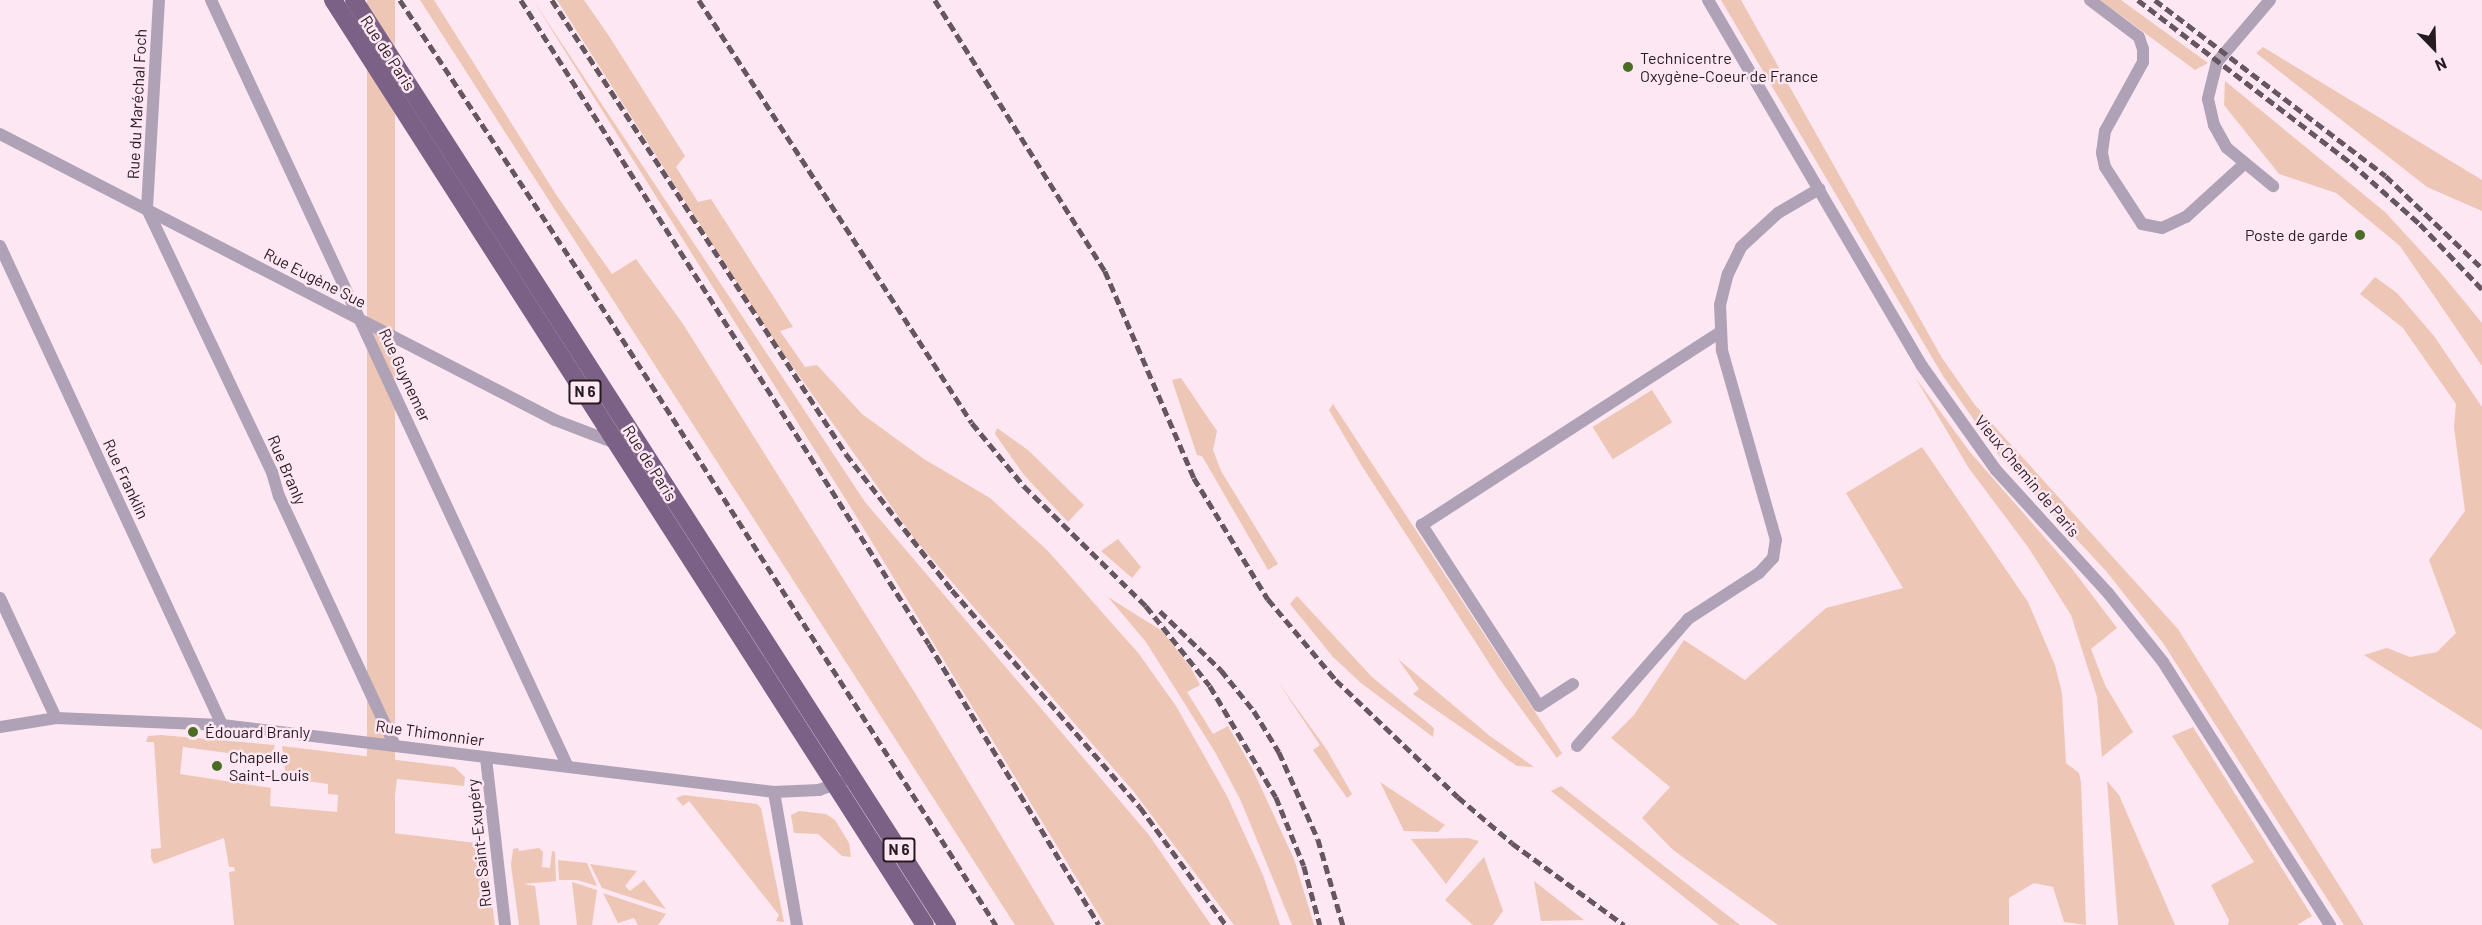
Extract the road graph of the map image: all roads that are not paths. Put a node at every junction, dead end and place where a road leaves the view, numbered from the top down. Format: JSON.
{"nodes":[{"id":1,"x":159,"y":0,"type":"edge"},
{"id":2,"x":211,"y":0,"type":"edge"},
{"id":3,"x":333,"y":0,"type":"edge"},
{"id":4,"x":354,"y":0,"type":"edge"},
{"id":5,"x":1708,"y":0,"type":"edge"},
{"id":6,"x":2090,"y":0,"type":"edge"},
{"id":7,"x":2270,"y":0,"type":"edge"},
{"id":8,"x":0,"y":134,"type":"edge"},
{"id":9,"x":2243,"y":165,"type":"junction"},
{"id":10,"x":2273,"y":186,"type":"dead end"},
{"id":11,"x":1819,"y":189,"type":"junction"},
{"id":12,"x":147,"y":209,"type":"junction"},
{"id":13,"x":0,"y":246,"type":"edge"},
{"id":14,"x":361,"y":320,"type":"junction"},
{"id":15,"x":1719,"y":333,"type":"junction"},
{"id":16,"x":618,"y":444,"type":"junction"},
{"id":17,"x":0,"y":598,"type":"edge"},
{"id":18,"x":1573,"y":684,"type":"dead end"},
{"id":19,"x":56,"y":718,"type":"junction"},
{"id":20,"x":222,"y":725,"type":"junction"},
{"id":21,"x":0,"y":728,"type":"edge"},
{"id":22,"x":394,"y":744,"type":"junction"},
{"id":23,"x":1577,"y":746,"type":"dead end"},
{"id":24,"x":486,"y":758,"type":"junction"},
{"id":25,"x":567,"y":765,"type":"junction"},
{"id":26,"x":852,"y":776,"type":"junction"},
{"id":27,"x":834,"y":786,"type":"junction"},
{"id":28,"x":774,"y":792,"type":"junction"},
{"id":29,"x":505,"y":925,"type":"edge"},
{"id":30,"x":797,"y":925,"type":"edge"},
{"id":31,"x":925,"y":925,"type":"edge"},
{"id":32,"x":947,"y":925,"type":"edge"},
{"id":33,"x":2330,"y":925,"type":"edge"}],
"edges":[{"from":1,"to":12,"type":"street","name":"Rue du Maréchal Foch"},
{"from":2,"to":14,"type":"street","name":"Rue Guynemer"},
{"from":3,"to":16,"type":"main road","name":"Rue de Paris","number":"N 6"},
{"from":4,"to":26,"type":"main road","name":"Rue de Paris","number":"N 6"},
{"from":5,"to":11,"type":"street","name":"Vieux Chemin de Paris"},
{"from":6,"to":9,"type":"street"},
{"from":7,"to":9,"type":"street"},
{"from":8,"to":12,"type":"street","name":"Rue Eugène Sue"},
{"from":9,"to":10,"type":"street"},
{"from":11,"to":15,"type":"street"},
{"from":11,"to":33,"type":"street","name":"Vieux Chemin de Paris"},
{"from":12,"to":14,"type":"street","name":"Rue Eugène Sue"},
{"from":12,"to":22,"type":"street","name":"Rue Branly"},
{"from":13,"to":20,"type":"street","name":"Rue Franklin"},
{"from":14,"to":16,"type":"street","name":"Rue Eugène Sue"},
{"from":14,"to":25,"type":"street","name":"Rue Guynemer"},
{"from":15,"to":18,"type":"street"},
{"from":15,"to":23,"type":"street"},
{"from":16,"to":27,"type":"main road","name":"Rue de Paris","number":"N 6"},
{"from":17,"to":19,"type":"street"},
{"from":19,"to":20,"type":"street","name":"Rue Thimonnier"},
{"from":19,"to":21,"type":"street","name":"Rue Thimonnier"},
{"from":20,"to":22,"type":"street","name":"Rue Thimonnier"},
{"from":22,"to":24,"type":"street","name":"Rue Thimonnier"},
{"from":24,"to":25,"type":"street","name":"Rue Thimonnier"},
{"from":24,"to":29,"type":"street","name":"Rue Saint-Exupéry"},
{"from":25,"to":28,"type":"street","name":"Rue Thimonnier"},
{"from":26,"to":27,"type":"street","name":"Rue Thimonnier"},
{"from":26,"to":32,"type":"main road","name":"Rue de Paris","number":"N 6"},
{"from":27,"to":28,"type":"street","name":"Rue Thimonnier"},
{"from":27,"to":31,"type":"main road","name":"Rue de Paris","number":"N 6"},
{"from":28,"to":30,"type":"street"}]}
